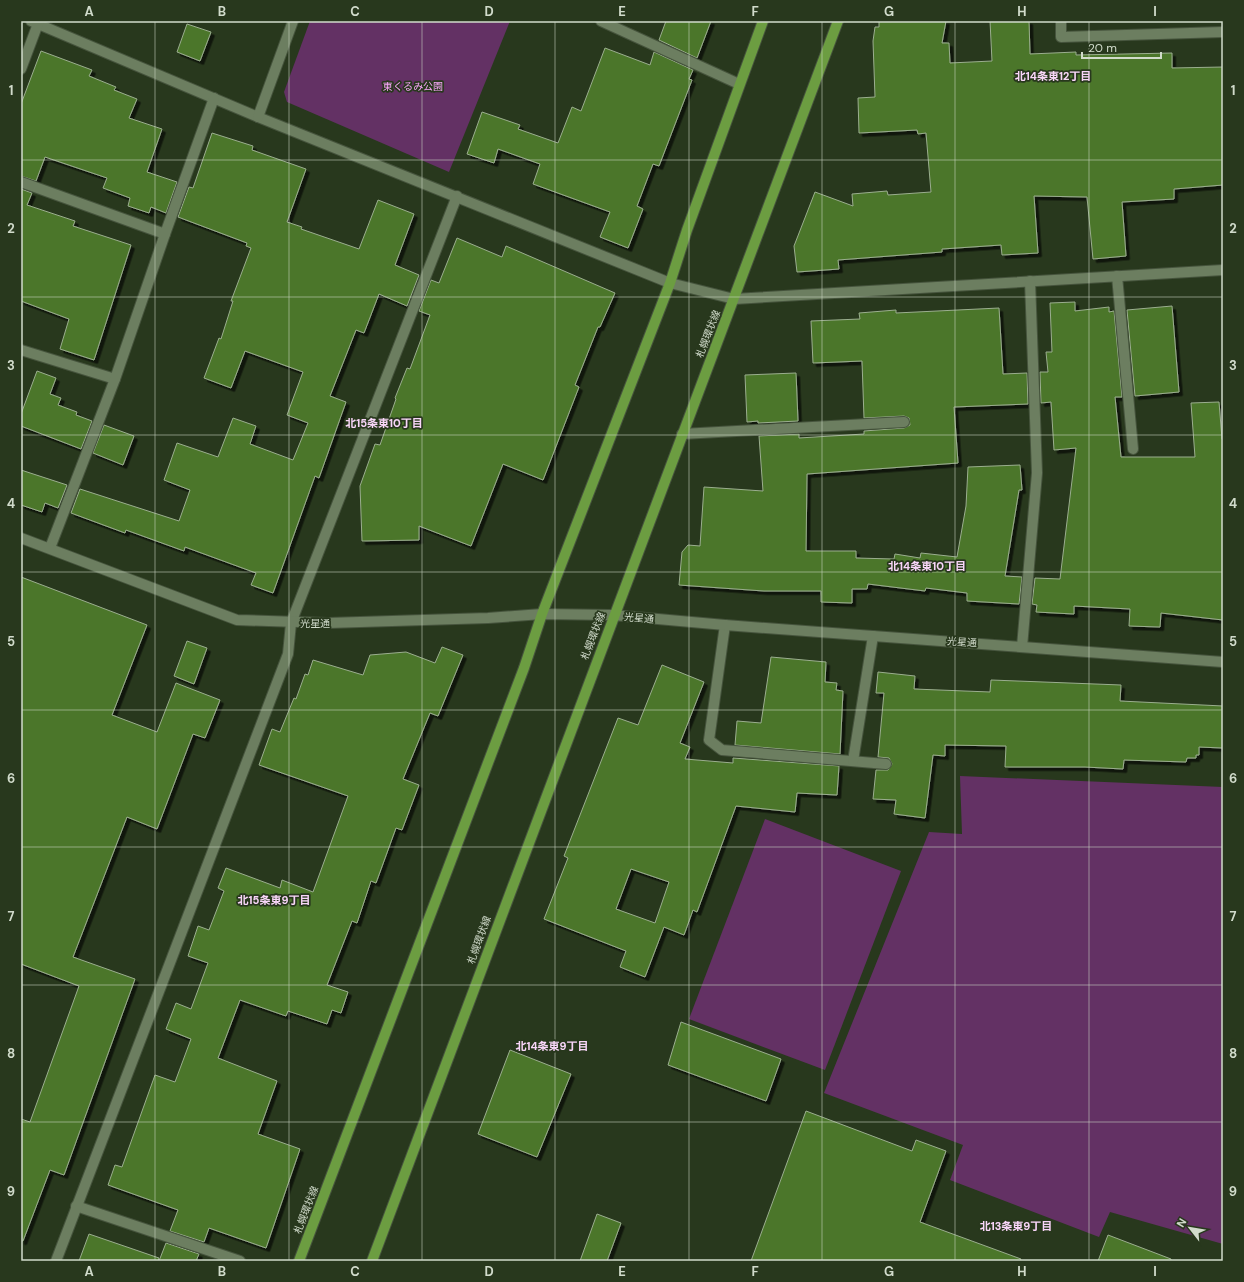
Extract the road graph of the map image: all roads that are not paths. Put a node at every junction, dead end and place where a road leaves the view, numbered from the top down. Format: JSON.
{"nodes":[{"id":1,"x":293,"y":21,"type":"edge"},
{"id":2,"x":601,"y":21,"type":"edge"},
{"id":3,"x":763,"y":21,"type":"edge"},
{"id":4,"x":838,"y":21,"type":"edge"},
{"id":5,"x":1061,"y":21,"type":"edge"},
{"id":6,"x":36,"y":22,"type":"edge"},
{"id":7,"x":1223,"y":32,"type":"edge"},
{"id":8,"x":21,"y":70,"type":"edge"},
{"id":9,"x":739,"y":84,"type":"junction"},
{"id":10,"x":214,"y":98,"type":"junction"},
{"id":11,"x":258,"y":117,"type":"junction"},
{"id":12,"x":21,"y":182,"type":"edge"},
{"id":13,"x":457,"y":196,"type":"junction"},
{"id":14,"x":165,"y":234,"type":"junction"},
{"id":15,"x":1223,"y":270,"type":"edge"},
{"id":16,"x":1116,"y":276,"type":"junction"},
{"id":17,"x":1030,"y":281,"type":"junction"},
{"id":18,"x":670,"y":283,"type":"junction"},
{"id":19,"x":734,"y":299,"type":"junction"},
{"id":20,"x":21,"y":350,"type":"edge"},
{"id":21,"x":115,"y":378,"type":"junction"},
{"id":22,"x":904,"y":422,"type":"dead end"},
{"id":23,"x":682,"y":434,"type":"junction"},
{"id":24,"x":1132,"y":449,"type":"dead end"},
{"id":25,"x":21,"y":538,"type":"edge"},
{"id":26,"x":50,"y":548,"type":"junction"},
{"id":27,"x":542,"y":614,"type":"junction"},
{"id":28,"x":613,"y":615,"type":"junction"},
{"id":29,"x":292,"y":623,"type":"junction"},
{"id":30,"x":725,"y":626,"type":"junction"},
{"id":31,"x":873,"y":636,"type":"junction"},
{"id":32,"x":1022,"y":647,"type":"junction"},
{"id":33,"x":1223,"y":662,"type":"edge"},
{"id":34,"x":853,"y":761,"type":"junction"},
{"id":35,"x":886,"y":764,"type":"dead end"},
{"id":36,"x":76,"y":1206,"type":"junction"},
{"id":37,"x":56,"y":1261,"type":"edge"},
{"id":38,"x":240,"y":1261,"type":"edge"},
{"id":39,"x":299,"y":1261,"type":"edge"},
{"id":40,"x":372,"y":1261,"type":"edge"}],
"edges":[{"from":1,"to":11,"type":"street"},
{"from":2,"to":9,"type":"street"},
{"from":3,"to":9,"type":"main road","name":"札幌環状線"},
{"from":4,"to":19,"type":"main road","name":"札幌環状線"},
{"from":5,"to":7,"type":"street"},
{"from":6,"to":8,"type":"street"},
{"from":6,"to":10,"type":"street"},
{"from":9,"to":18,"type":"main road","name":"札幌環状線"},
{"from":10,"to":11,"type":"street"},
{"from":10,"to":14,"type":"street"},
{"from":11,"to":13,"type":"street"},
{"from":12,"to":14,"type":"street"},
{"from":13,"to":18,"type":"street"},
{"from":13,"to":29,"type":"street"},
{"from":14,"to":21,"type":"street"},
{"from":15,"to":16,"type":"street"},
{"from":16,"to":17,"type":"street"},
{"from":16,"to":24,"type":"street"},
{"from":17,"to":19,"type":"street"},
{"from":17,"to":32,"type":"street"},
{"from":18,"to":19,"type":"street"},
{"from":18,"to":27,"type":"main road","name":"札幌環状線"},
{"from":19,"to":23,"type":"main road","name":"札幌環状線"},
{"from":20,"to":21,"type":"street"},
{"from":21,"to":26,"type":"street"},
{"from":22,"to":23,"type":"street"},
{"from":23,"to":28,"type":"main road","name":"札幌環状線"},
{"from":25,"to":26,"type":"street","name":"光星通"},
{"from":26,"to":29,"type":"street","name":"光星通"},
{"from":27,"to":28,"type":"street","name":"光星通"},
{"from":27,"to":29,"type":"street","name":"光星通"},
{"from":27,"to":39,"type":"main road","name":"札幌環状線"},
{"from":28,"to":30,"type":"street","name":"光星通"},
{"from":28,"to":40,"type":"main road","name":"札幌環状線"},
{"from":29,"to":36,"type":"street"},
{"from":30,"to":31,"type":"street","name":"光星通"},
{"from":30,"to":34,"type":"street"},
{"from":31,"to":32,"type":"street","name":"光星通"},
{"from":31,"to":34,"type":"street"},
{"from":32,"to":33,"type":"street","name":"光星通"},
{"from":34,"to":35,"type":"street"},
{"from":36,"to":37,"type":"street"},
{"from":36,"to":38,"type":"street"}]}
